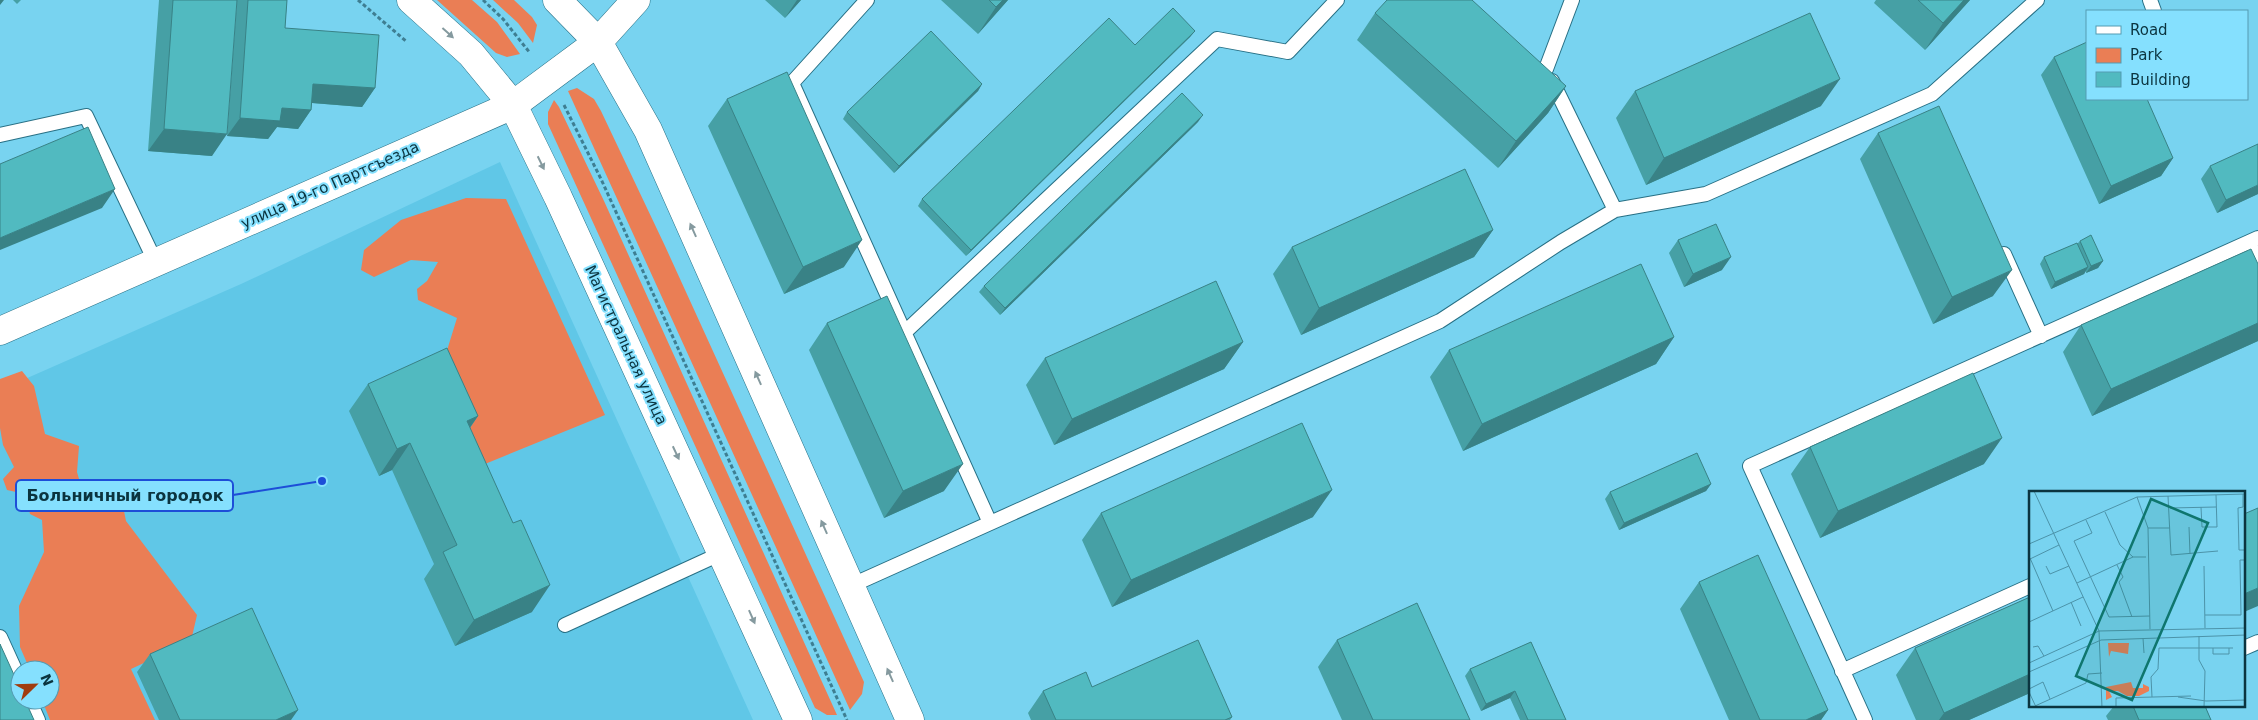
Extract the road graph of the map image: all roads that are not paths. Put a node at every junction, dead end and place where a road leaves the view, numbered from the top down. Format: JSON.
{"nodes":[{"id":1,"x":411,"y":0,"type":"edge"},
{"id":2,"x":557,"y":0,"type":"edge"},
{"id":3,"x":636,"y":0,"type":"edge"},
{"id":4,"x":867,"y":0,"type":"edge"},
{"id":5,"x":1337,"y":0,"type":"edge"},
{"id":6,"x":1572,"y":0,"type":"edge"},
{"id":7,"x":2037,"y":0,"type":"edge"},
{"id":8,"x":598,"y":42,"type":"junction"},
{"id":9,"x":1532,"y":56,"type":"edge"},
{"id":10,"x":1546,"y":69,"type":"junction"},
{"id":11,"x":513,"y":105,"type":"junction"},
{"id":12,"x":0,"y":135,"type":"edge"},
{"id":13,"x":1615,"y":210,"type":"junction"},
{"id":14,"x":1996,"y":237,"type":"edge"},
{"id":15,"x":2254,"y":240,"type":"edge"},
{"id":16,"x":2258,"y":259,"type":"edge"},
{"id":17,"x":155,"y":261,"type":"junction"},
{"id":18,"x":0,"y":331,"type":"edge"},
{"id":19,"x":904,"y":333,"type":"junction"},
{"id":20,"x":2041,"y":336,"type":"junction"},
{"id":21,"x":990,"y":523,"type":"junction"},
{"id":22,"x":722,"y":553,"type":"junction"},
{"id":23,"x":850,"y":586,"type":"junction"},
{"id":24,"x":2029,"y":586,"type":"edge"},
{"id":25,"x":565,"y":625,"type":"dead end"},
{"id":26,"x":0,"y":637,"type":"edge"},
{"id":27,"x":2258,"y":642,"type":"edge"},
{"id":28,"x":2246,"y":647,"type":"edge"},
{"id":29,"x":10,"y":660,"type":"edge"},
{"id":30,"x":1842,"y":671,"type":"junction"},
{"id":31,"x":798,"y":720,"type":"edge"},
{"id":32,"x":910,"y":720,"type":"edge"},
{"id":33,"x":1864,"y":720,"type":"edge"}],
"edges":[{"from":1,"to":11,"type":"street","name":"Магистральная улица","one_way":true},
{"from":2,"to":8,"type":"street"},
{"from":3,"to":8,"type":"street","name":"улица 19-го Партсъезда"},
{"from":4,"to":19,"type":"lane"},
{"from":5,"to":19,"type":"lane"},
{"from":6,"to":10,"type":"lane"},
{"from":7,"to":13,"type":"lane"},
{"from":8,"to":11,"type":"street","name":"улица 19-го Партсъезда"},
{"from":23,"to":8,"type":"street","one_way":true},
{"from":9,"to":10,"type":"lane"},
{"from":10,"to":13,"type":"lane"},
{"from":11,"to":17,"type":"street","name":"улица 19-го Партсъезда"},
{"from":11,"to":22,"type":"street","name":"Магистральная улица","one_way":true},
{"from":12,"to":17,"type":"lane"},
{"from":13,"to":21,"type":"lane"},
{"from":14,"to":20,"type":"lane"},
{"from":15,"to":16,"type":"lane"},
{"from":15,"to":20,"type":"lane"},
{"from":17,"to":18,"type":"street","name":"улица 19-го Партсъезда"},
{"from":19,"to":21,"type":"lane"},
{"from":20,"to":30,"type":"lane"},
{"from":21,"to":23,"type":"lane"},
{"from":22,"to":25,"type":"lane"},
{"from":22,"to":31,"type":"street","name":"Магистральная улица","one_way":true},
{"from":32,"to":23,"type":"street","one_way":true},
{"from":24,"to":30,"type":"lane"},
{"from":26,"to":29,"type":"lane"},
{"from":27,"to":28,"type":"lane"},
{"from":30,"to":33,"type":"lane"}]}
